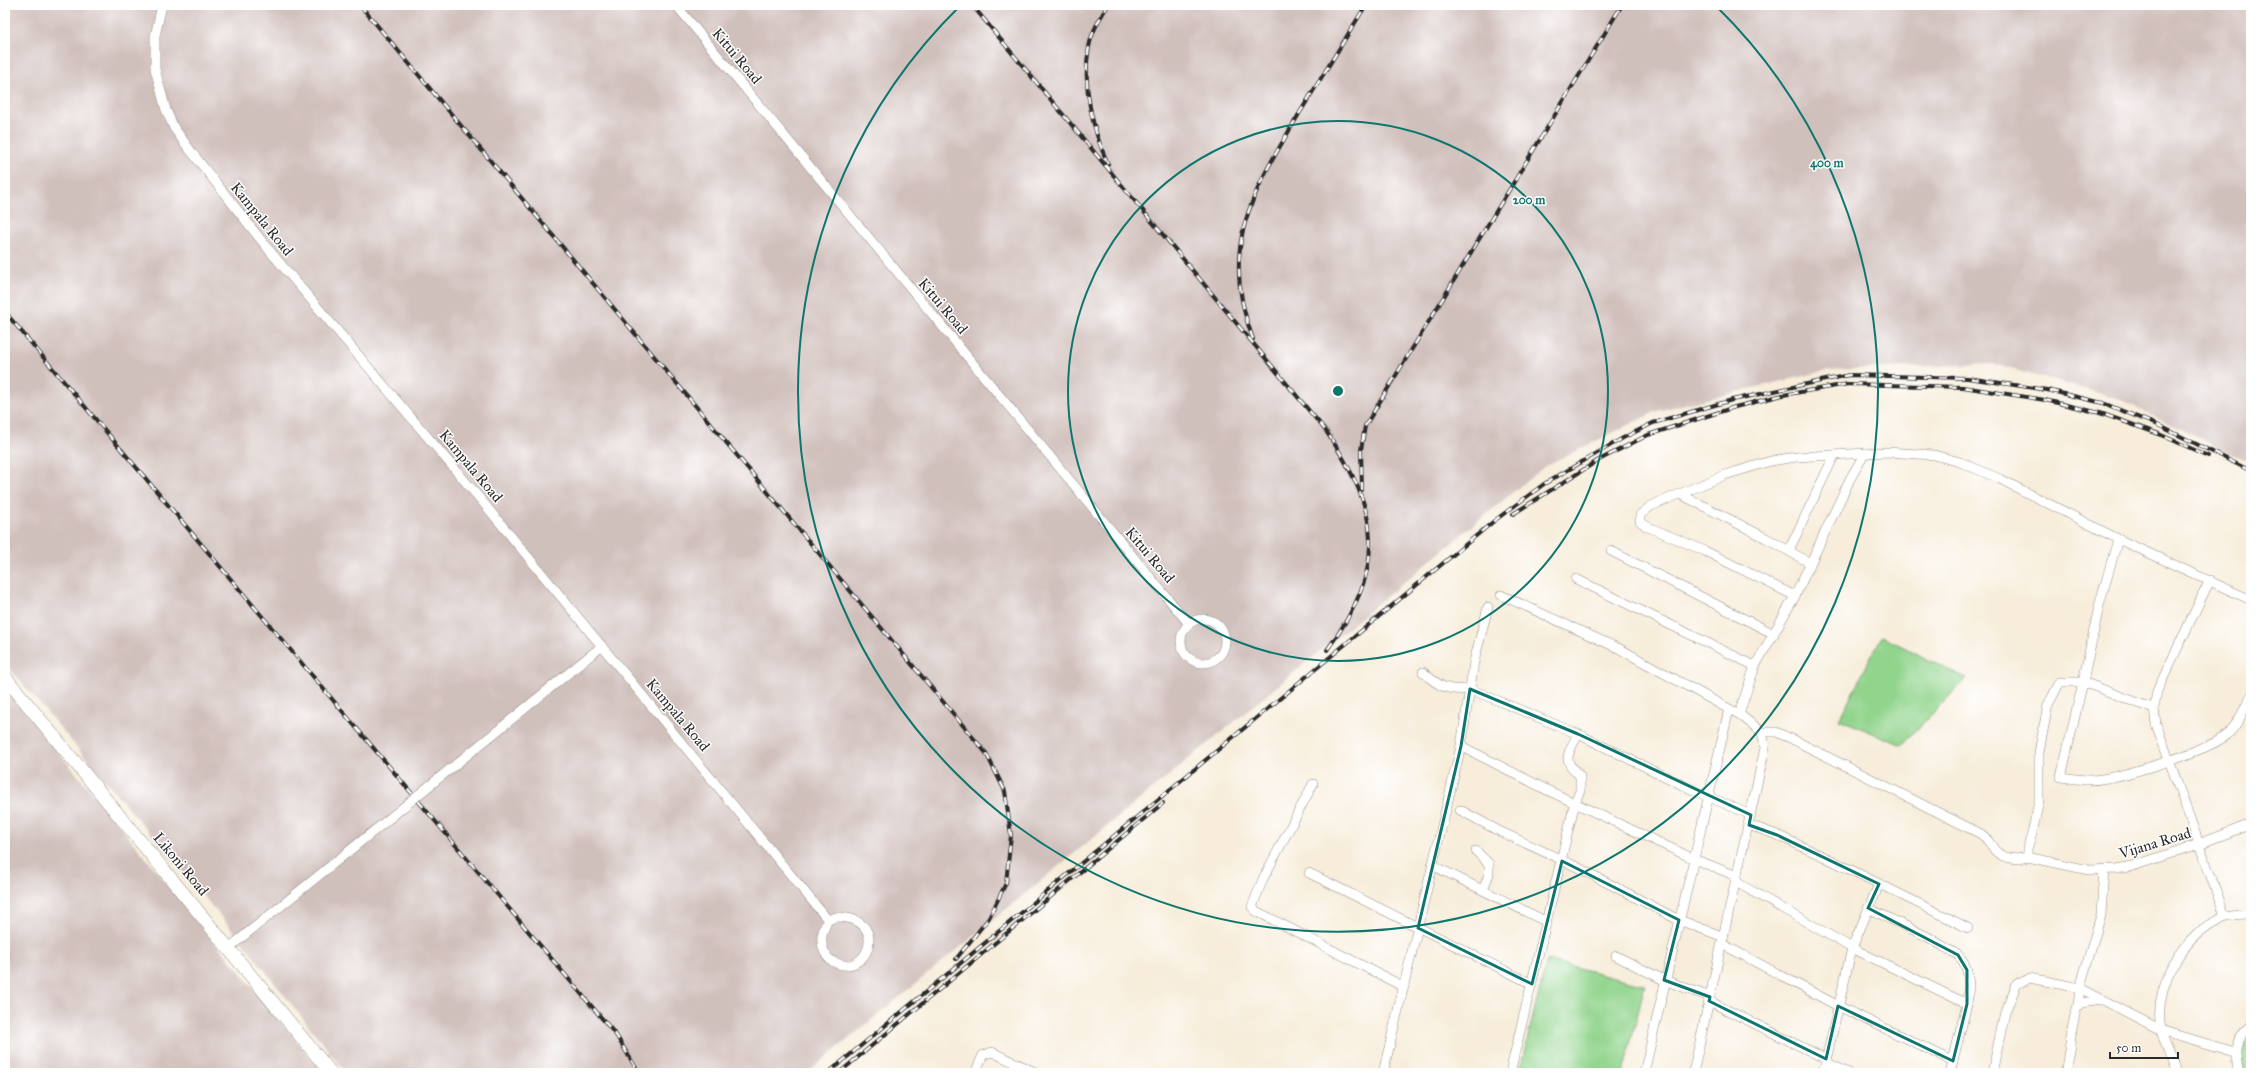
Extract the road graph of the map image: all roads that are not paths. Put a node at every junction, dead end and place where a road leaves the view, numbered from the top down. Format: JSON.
{"nodes":[{"id":1,"x":162,"y":5,"type":"edge"},
{"id":2,"x":676,"y":5,"type":"edge"},
{"id":3,"x":1865,"y":453,"type":"junction"},
{"id":4,"x":1834,"y":456,"type":"junction"},
{"id":5,"x":1680,"y":494,"type":"junction"},
{"id":6,"x":2118,"y":539,"type":"junction"},
{"id":7,"x":1789,"y":550,"type":"junction"},
{"id":8,"x":1611,"y":551,"type":"dead end"},
{"id":9,"x":1810,"y":563,"type":"junction"},
{"id":10,"x":1576,"y":578,"type":"dead end"},
{"id":11,"x":2210,"y":580,"type":"junction"},
{"id":12,"x":1501,"y":595,"type":"dead end"},
{"id":13,"x":1795,"y":596,"type":"junction"},
{"id":14,"x":2251,"y":600,"type":"edge"},
{"id":15,"x":1488,"y":606,"type":"dead end"},
{"id":16,"x":1189,"y":624,"type":"junction"},
{"id":17,"x":1774,"y":634,"type":"junction"},
{"id":18,"x":602,"y":646,"type":"junction"},
{"id":19,"x":1755,"y":666,"type":"junction"},
{"id":20,"x":1423,"y":672,"type":"dead end"},
{"id":21,"x":5,"y":677,"type":"edge"},
{"id":22,"x":2083,"y":682,"type":"junction"},
{"id":23,"x":5,"y":684,"type":"edge"},
{"id":24,"x":1470,"y":689,"type":"junction"},
{"id":25,"x":2250,"y":702,"type":"edge"},
{"id":26,"x":1729,"y":709,"type":"junction"},
{"id":27,"x":2154,"y":709,"type":"junction"},
{"id":28,"x":1739,"y":714,"type":"junction"},
{"id":29,"x":1762,"y":732,"type":"junction"},
{"id":30,"x":1578,"y":734,"type":"junction"},
{"id":31,"x":55,"y":741,"type":"junction"},
{"id":32,"x":1461,"y":746,"type":"junction"},
{"id":33,"x":2170,"y":760,"type":"junction"},
{"id":34,"x":1313,"y":784,"type":"dead end"},
{"id":35,"x":1709,"y":798,"type":"junction"},
{"id":36,"x":1575,"y":802,"type":"junction"},
{"id":37,"x":1460,"y":810,"type":"dead end"},
{"id":38,"x":1751,"y":815,"type":"junction"},
{"id":39,"x":2251,"y":824,"type":"edge"},
{"id":40,"x":1749,"y":825,"type":"junction"},
{"id":41,"x":2199,"y":844,"type":"junction"},
{"id":42,"x":1476,"y":851,"type":"dead end"},
{"id":43,"x":2027,"y":858,"type":"junction"},
{"id":44,"x":1694,"y":859,"type":"junction"},
{"id":45,"x":1562,"y":861,"type":"junction"},
{"id":46,"x":1432,"y":865,"type":"junction"},
{"id":47,"x":2104,"y":869,"type":"junction"},
{"id":48,"x":1308,"y":873,"type":"dead end"},
{"id":49,"x":1737,"y":879,"type":"junction"},
{"id":50,"x":1879,"y":884,"type":"junction"},
{"id":51,"x":1483,"y":890,"type":"junction"},
{"id":52,"x":1868,"y":908,"type":"junction"},
{"id":53,"x":2251,"y":914,"type":"edge"},
{"id":54,"x":2225,"y":916,"type":"junction"},
{"id":55,"x":828,"y":920,"type":"junction"},
{"id":56,"x":1679,"y":920,"type":"junction"},
{"id":57,"x":1547,"y":922,"type":"junction"},
{"id":58,"x":1418,"y":928,"type":"junction"},
{"id":59,"x":1968,"y":928,"type":"dead end"},
{"id":60,"x":1723,"y":940,"type":"junction"},
{"id":61,"x":230,"y":947,"type":"junction"},
{"id":62,"x":1852,"y":948,"type":"junction"},
{"id":63,"x":1616,"y":956,"type":"dead end"},
{"id":64,"x":1664,"y":980,"type":"junction"},
{"id":65,"x":1532,"y":984,"type":"junction"},
{"id":66,"x":1404,"y":987,"type":"junction"},
{"id":67,"x":2080,"y":988,"type":"junction"},
{"id":68,"x":1710,"y":999,"type":"junction"},
{"id":69,"x":2101,"y":1000,"type":"junction"},
{"id":70,"x":1967,"y":1004,"type":"junction"},
{"id":71,"x":2078,"y":1004,"type":"junction"},
{"id":72,"x":1838,"y":1006,"type":"junction"},
{"id":73,"x":2251,"y":1026,"type":"edge"},
{"id":74,"x":2161,"y":1030,"type":"junction"},
{"id":75,"x":2234,"y":1052,"type":"junction"},
{"id":76,"x":1825,"y":1061,"type":"junction"},
{"id":77,"x":1953,"y":1061,"type":"junction"},
{"id":78,"x":328,"y":1073,"type":"edge"},
{"id":79,"x":332,"y":1073,"type":"edge"},
{"id":80,"x":975,"y":1073,"type":"edge"},
{"id":81,"x":1037,"y":1073,"type":"edge"},
{"id":82,"x":1383,"y":1073,"type":"edge"},
{"id":83,"x":1510,"y":1073,"type":"edge"},
{"id":84,"x":1644,"y":1073,"type":"edge"},
{"id":85,"x":1693,"y":1073,"type":"edge"},
{"id":86,"x":1822,"y":1073,"type":"edge"},
{"id":87,"x":1849,"y":1073,"type":"edge"},
{"id":88,"x":1950,"y":1073,"type":"edge"},
{"id":89,"x":1992,"y":1073,"type":"edge"},
{"id":90,"x":2065,"y":1073,"type":"edge"},
{"id":91,"x":2178,"y":1073,"type":"edge"},
{"id":92,"x":2239,"y":1073,"type":"edge"}],
"edges":[{"from":1,"to":18,"type":"street","name":"Kampala Road"},
{"from":2,"to":16,"type":"street","name":"Kitui Road"},
{"from":3,"to":4,"type":"street"},
{"from":3,"to":6,"type":"street"},
{"from":3,"to":9,"type":"street"},
{"from":4,"to":5,"type":"street"},
{"from":4,"to":7,"type":"street"},
{"from":5,"to":7,"type":"street"},
{"from":5,"to":13,"type":"street"},
{"from":6,"to":11,"type":"street"},
{"from":6,"to":22,"type":"street"},
{"from":7,"to":9,"type":"street"},
{"from":8,"to":17,"type":"street"},
{"from":9,"to":13,"type":"street"},
{"from":10,"to":19,"type":"street"},
{"from":11,"to":14,"type":"street"},
{"from":11,"to":27,"type":"street"},
{"from":12,"to":26,"type":"street"},
{"from":13,"to":17,"type":"street"},
{"from":15,"to":24,"type":"street"},
{"from":16,"to":16,"type":"street"},
{"from":17,"to":19,"type":"street"},
{"from":18,"to":55,"type":"street","name":"Kampala Road"},
{"from":18,"to":61,"type":"street"},
{"from":19,"to":28,"type":"street"},
{"from":20,"to":24,"type":"street"},
{"from":21,"to":31,"type":"street","name":"Likoni Road"},
{"from":22,"to":27,"type":"street"},
{"from":22,"to":33,"type":"street"},
{"from":22,"to":43,"type":"street"},
{"from":23,"to":31,"type":"street","name":"Likoni Road"},
{"from":24,"to":30,"type":"street"},
{"from":24,"to":32,"type":"street"},
{"from":25,"to":33,"type":"street"},
{"from":26,"to":28,"type":"street"},
{"from":26,"to":35,"type":"street"},
{"from":27,"to":33,"type":"street"},
{"from":28,"to":29,"type":"street"},
{"from":29,"to":38,"type":"street"},
{"from":29,"to":43,"type":"street","name":"Vijana Road"},
{"from":30,"to":35,"type":"street"},
{"from":30,"to":36,"type":"street"},
{"from":31,"to":61,"type":"street","name":"Likoni Road"},
{"from":31,"to":78,"type":"street","name":"Likoni Road"},
{"from":32,"to":36,"type":"street"},
{"from":32,"to":46,"type":"street"},
{"from":33,"to":41,"type":"street"},
{"from":34,"to":66,"type":"street"},
{"from":35,"to":38,"type":"street"},
{"from":35,"to":44,"type":"street"},
{"from":36,"to":44,"type":"street"},
{"from":36,"to":45,"type":"street"},
{"from":37,"to":45,"type":"street"},
{"from":38,"to":40,"type":"street"},
{"from":39,"to":41,"type":"street","name":"Vijana Road"},
{"from":40,"to":49,"type":"street"},
{"from":40,"to":50,"type":"street"},
{"from":41,"to":47,"type":"street","name":"Vijana Road"},
{"from":41,"to":54,"type":"street"},
{"from":42,"to":51,"type":"street"},
{"from":43,"to":47,"type":"street","name":"Vijana Road"},
{"from":44,"to":49,"type":"street"},
{"from":44,"to":56,"type":"street"},
{"from":45,"to":56,"type":"street"},
{"from":45,"to":57,"type":"street"},
{"from":46,"to":51,"type":"street"},
{"from":46,"to":58,"type":"street"},
{"from":47,"to":67,"type":"street"},
{"from":48,"to":58,"type":"street"},
{"from":49,"to":60,"type":"street"},
{"from":49,"to":62,"type":"street"},
{"from":50,"to":52,"type":"street"},
{"from":50,"to":59,"type":"street"},
{"from":51,"to":57,"type":"street"},
{"from":52,"to":62,"type":"street"},
{"from":52,"to":70,"type":"street"},
{"from":53,"to":54,"type":"street"},
{"from":54,"to":74,"type":"street"},
{"from":55,"to":55,"type":"street"},
{"from":56,"to":60,"type":"street"},
{"from":56,"to":64,"type":"street"},
{"from":57,"to":65,"type":"street"},
{"from":58,"to":65,"type":"street"},
{"from":58,"to":66,"type":"street"},
{"from":60,"to":68,"type":"street"},
{"from":60,"to":72,"type":"street"},
{"from":61,"to":79,"type":"street","name":"Likoni Road"},
{"from":62,"to":70,"type":"street"},
{"from":62,"to":72,"type":"street"},
{"from":63,"to":64,"type":"street"},
{"from":64,"to":68,"type":"street"},
{"from":64,"to":84,"type":"street"},
{"from":65,"to":83,"type":"street"},
{"from":66,"to":82,"type":"street"},
{"from":67,"to":69,"type":"street"},
{"from":67,"to":71,"type":"street"},
{"from":67,"to":89,"type":"street"},
{"from":68,"to":76,"type":"street"},
{"from":68,"to":85,"type":"street"},
{"from":69,"to":71,"type":"street"},
{"from":69,"to":74,"type":"street"},
{"from":70,"to":77,"type":"street"},
{"from":71,"to":90,"type":"street"},
{"from":72,"to":76,"type":"street"},
{"from":72,"to":77,"type":"street"},
{"from":73,"to":75,"type":"street"},
{"from":74,"to":75,"type":"street"},
{"from":74,"to":91,"type":"street"},
{"from":75,"to":92,"type":"street"},
{"from":76,"to":86,"type":"street"},
{"from":76,"to":87,"type":"street"},
{"from":77,"to":88,"type":"street"},
{"from":80,"to":81,"type":"street"}]}
